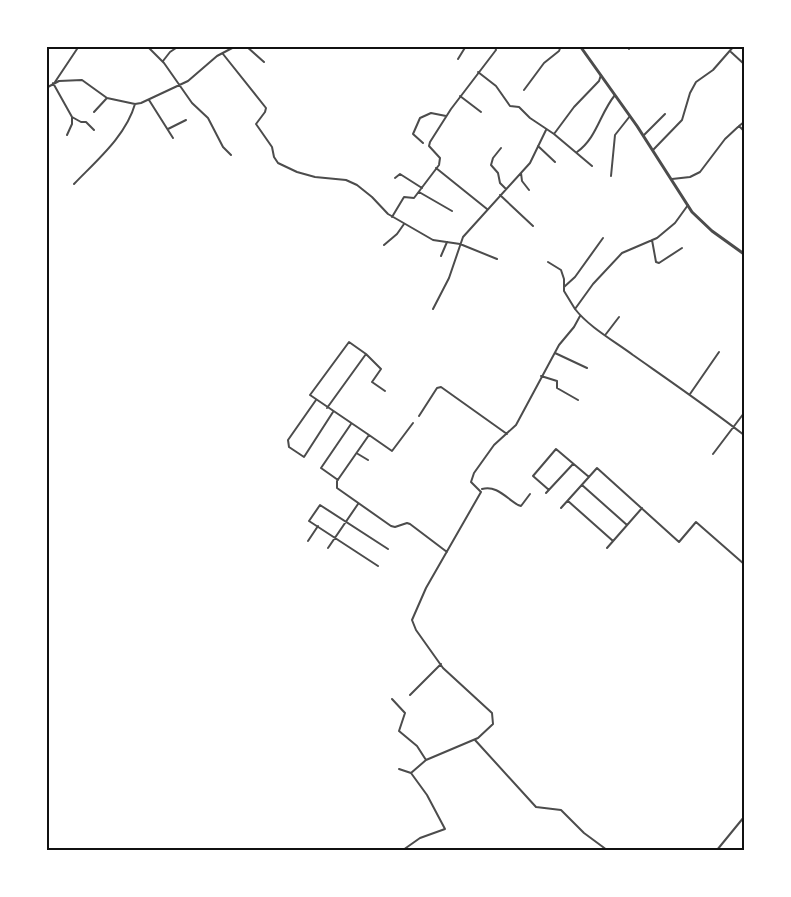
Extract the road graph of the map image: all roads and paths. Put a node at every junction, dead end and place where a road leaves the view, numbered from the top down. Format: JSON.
{"nodes":[{"id":1,"x":79,"y":46,"type":"edge"},
{"id":2,"x":147,"y":46,"type":"edge"},
{"id":3,"x":179,"y":46,"type":"edge"},
{"id":4,"x":246,"y":46,"type":"edge"},
{"id":5,"x":466,"y":46,"type":"edge"},
{"id":6,"x":495,"y":46,"type":"edge"},
{"id":7,"x":561,"y":46,"type":"edge"},
{"id":8,"x":580,"y":46,"type":"edge"},
{"id":9,"x":734,"y":46,"type":"edge"},
{"id":10,"x":235,"y":47,"type":"edge"},
{"id":11,"x":730,"y":51,"type":"junction"},
{"id":12,"x":223,"y":54,"type":"junction"},
{"id":13,"x":458,"y":59,"type":"dead end"},
{"id":14,"x":163,"y":61,"type":"junction"},
{"id":15,"x":264,"y":62,"type":"dead end"},
{"id":16,"x":744,"y":64,"type":"edge"},
{"id":17,"x":478,"y":72,"type":"junction"},
{"id":18,"x":601,"y":75,"type":"junction"},
{"id":19,"x":54,"y":83,"type":"junction"},
{"id":20,"x":180,"y":85,"type":"junction"},
{"id":21,"x":47,"y":87,"type":"edge"},
{"id":22,"x":524,"y":90,"type":"dead end"},
{"id":23,"x":616,"y":95,"type":"junction"},
{"id":24,"x":460,"y":96,"type":"junction"},
{"id":25,"x":107,"y":99,"type":"junction"},
{"id":26,"x":149,"y":100,"type":"junction"},
{"id":27,"x":135,"y":104,"type":"junction"},
{"id":28,"x":94,"y":112,"type":"dead end"},
{"id":29,"x":481,"y":112,"type":"dead end"},
{"id":30,"x":665,"y":114,"type":"dead end"},
{"id":31,"x":446,"y":116,"type":"junction"},
{"id":32,"x":630,"y":116,"type":"junction"},
{"id":33,"x":72,"y":117,"type":"junction"},
{"id":34,"x":186,"y":120,"type":"dead end"},
{"id":35,"x":744,"y":122,"type":"edge"},
{"id":36,"x":739,"y":126,"type":"junction"},
{"id":37,"x":168,"y":129,"type":"junction"},
{"id":38,"x":94,"y":130,"type":"dead end"},
{"id":39,"x":546,"y":130,"type":"junction"},
{"id":40,"x":744,"y":131,"type":"edge"},
{"id":41,"x":554,"y":134,"type":"junction"},
{"id":42,"x":67,"y":135,"type":"dead end"},
{"id":43,"x":643,"y":136,"type":"junction"},
{"id":44,"x":173,"y":138,"type":"dead end"},
{"id":45,"x":423,"y":143,"type":"dead end"},
{"id":46,"x":538,"y":146,"type":"junction"},
{"id":47,"x":501,"y":148,"type":"dead end"},
{"id":48,"x":652,"y":151,"type":"junction"},
{"id":49,"x":577,"y":152,"type":"junction"},
{"id":50,"x":231,"y":155,"type":"dead end"},
{"id":51,"x":555,"y":162,"type":"dead end"},
{"id":52,"x":592,"y":166,"type":"dead end"},
{"id":53,"x":436,"y":168,"type":"junction"},
{"id":54,"x":521,"y":173,"type":"junction"},
{"id":55,"x":611,"y":176,"type":"dead end"},
{"id":56,"x":395,"y":178,"type":"dead end"},
{"id":57,"x":672,"y":179,"type":"junction"},
{"id":58,"x":74,"y":184,"type":"dead end"},
{"id":59,"x":422,"y":188,"type":"junction"},
{"id":60,"x":506,"y":189,"type":"junction"},
{"id":61,"x":529,"y":190,"type":"dead end"},
{"id":62,"x":419,"y":192,"type":"junction"},
{"id":63,"x":500,"y":195,"type":"junction"},
{"id":64,"x":688,"y":205,"type":"junction"},
{"id":65,"x":487,"y":209,"type":"junction"},
{"id":66,"x":452,"y":211,"type":"dead end"},
{"id":67,"x":392,"y":217,"type":"junction"},
{"id":68,"x":404,"y":224,"type":"junction"},
{"id":69,"x":533,"y":226,"type":"dead end"},
{"id":70,"x":603,"y":238,"type":"dead end"},
{"id":71,"x":652,"y":240,"type":"junction"},
{"id":72,"x":447,"y":243,"type":"junction"},
{"id":73,"x":460,"y":244,"type":"junction"},
{"id":74,"x":384,"y":245,"type":"dead end"},
{"id":75,"x":682,"y":248,"type":"dead end"},
{"id":76,"x":744,"y":254,"type":"edge"},
{"id":77,"x":441,"y":256,"type":"dead end"},
{"id":78,"x":497,"y":259,"type":"dead end"},
{"id":79,"x":548,"y":262,"type":"dead end"},
{"id":80,"x":564,"y":287,"type":"junction"},
{"id":81,"x":433,"y":309,"type":"dead end"},
{"id":82,"x":575,"y":309,"type":"junction"},
{"id":83,"x":580,"y":316,"type":"junction"},
{"id":84,"x":619,"y":317,"type":"dead end"},
{"id":85,"x":605,"y":335,"type":"junction"},
{"id":86,"x":719,"y":352,"type":"dead end"},
{"id":87,"x":555,"y":353,"type":"junction"},
{"id":88,"x":366,"y":354,"type":"junction"},
{"id":89,"x":587,"y":368,"type":"dead end"},
{"id":90,"x":541,"y":376,"type":"junction"},
{"id":91,"x":385,"y":391,"type":"dead end"},
{"id":92,"x":690,"y":394,"type":"junction"},
{"id":93,"x":316,"y":400,"type":"junction"},
{"id":94,"x":578,"y":400,"type":"dead end"},
{"id":95,"x":327,"y":408,"type":"junction"},
{"id":96,"x":333,"y":412,"type":"junction"},
{"id":97,"x":744,"y":413,"type":"edge"},
{"id":98,"x":419,"y":416,"type":"dead end"},
{"id":99,"x":413,"y":423,"type":"dead end"},
{"id":100,"x":351,"y":424,"type":"junction"},
{"id":101,"x":734,"y":427,"type":"junction"},
{"id":102,"x":507,"y":434,"type":"junction"},
{"id":103,"x":369,"y":435,"type":"junction"},
{"id":104,"x":744,"y":435,"type":"edge"},
{"id":105,"x":357,"y":453,"type":"junction"},
{"id":106,"x":713,"y":454,"type":"dead end"},
{"id":107,"x":368,"y":460,"type":"dead end"},
{"id":108,"x":573,"y":463,"type":"junction"},
{"id":109,"x":589,"y":477,"type":"junction"},
{"id":110,"x":338,"y":480,"type":"junction"},
{"id":111,"x":582,"y":485,"type":"junction"},
{"id":112,"x":480,"y":489,"type":"junction"},
{"id":113,"x":549,"y":490,"type":"junction"},
{"id":114,"x":546,"y":493,"type":"dead end"},
{"id":115,"x":530,"y":494,"type":"dead end"},
{"id":116,"x":568,"y":501,"type":"junction"},
{"id":117,"x":358,"y":504,"type":"junction"},
{"id":118,"x":561,"y":508,"type":"dead end"},
{"id":119,"x":642,"y":508,"type":"junction"},
{"id":120,"x":346,"y":522,"type":"junction"},
{"id":121,"x":627,"y":525,"type":"junction"},
{"id":122,"x":318,"y":526,"type":"junction"},
{"id":123,"x":335,"y":538,"type":"junction"},
{"id":124,"x":308,"y":541,"type":"dead end"},
{"id":125,"x":613,"y":541,"type":"junction"},
{"id":126,"x":328,"y":548,"type":"dead end"},
{"id":127,"x":607,"y":548,"type":"dead end"},
{"id":128,"x":388,"y":549,"type":"dead end"},
{"id":129,"x":447,"y":552,"type":"junction"},
{"id":130,"x":744,"y":564,"type":"edge"},
{"id":131,"x":378,"y":567,"type":"dead end"},
{"id":132,"x":441,"y":664,"type":"junction"},
{"id":133,"x":410,"y":695,"type":"dead end"},
{"id":134,"x":392,"y":699,"type":"dead end"},
{"id":135,"x":475,"y":740,"type":"junction"},
{"id":136,"x":426,"y":760,"type":"junction"},
{"id":137,"x":399,"y":769,"type":"dead end"},
{"id":138,"x":411,"y":772,"type":"junction"},
{"id":139,"x":744,"y":817,"type":"edge"},
{"id":140,"x":403,"y":850,"type":"edge"},
{"id":141,"x":607,"y":850,"type":"edge"},
{"id":142,"x":717,"y":850,"type":"edge"}],
"edges":[{"from":1,"to":19,"type":"street"},
{"from":2,"to":14,"type":"street"},
{"from":3,"to":14,"type":"street"},
{"from":4,"to":15,"type":"street"},
{"from":5,"to":13,"type":"street"},
{"from":6,"to":17,"type":"street"},
{"from":7,"to":22,"type":"street"},
{"from":8,"to":18,"type":"street"},
{"from":9,"to":11,"type":"street"},
{"from":10,"to":12,"type":"street"},
{"from":11,"to":16,"type":"street"},
{"from":11,"to":48,"type":"street"},
{"from":12,"to":20,"type":"street"},
{"from":12,"to":67,"type":"street"},
{"from":14,"to":20,"type":"street"},
{"from":17,"to":24,"type":"street"},
{"from":17,"to":39,"type":"street"},
{"from":18,"to":23,"type":"street"},
{"from":18,"to":41,"type":"street"},
{"from":19,"to":21,"type":"street"},
{"from":19,"to":25,"type":"street"},
{"from":19,"to":33,"type":"street"},
{"from":20,"to":26,"type":"street"},
{"from":20,"to":50,"type":"street"},
{"from":23,"to":32,"type":"street"},
{"from":23,"to":49,"type":"street"},
{"from":24,"to":29,"type":"street"},
{"from":24,"to":31,"type":"street"},
{"from":25,"to":27,"type":"street"},
{"from":25,"to":28,"type":"street"},
{"from":26,"to":27,"type":"street"},
{"from":26,"to":37,"type":"street"},
{"from":27,"to":58,"type":"street"},
{"from":30,"to":43,"type":"street"},
{"from":31,"to":45,"type":"street"},
{"from":31,"to":53,"type":"street"},
{"from":32,"to":43,"type":"street"},
{"from":32,"to":55,"type":"street"},
{"from":33,"to":38,"type":"street"},
{"from":33,"to":42,"type":"street"},
{"from":34,"to":37,"type":"street"},
{"from":35,"to":36,"type":"street"},
{"from":36,"to":40,"type":"street"},
{"from":36,"to":57,"type":"street"},
{"from":37,"to":44,"type":"street"},
{"from":39,"to":41,"type":"street"},
{"from":39,"to":46,"type":"street"},
{"from":41,"to":49,"type":"street"},
{"from":43,"to":48,"type":"street"},
{"from":46,"to":51,"type":"street"},
{"from":46,"to":54,"type":"street"},
{"from":47,"to":60,"type":"street"},
{"from":48,"to":57,"type":"street"},
{"from":49,"to":52,"type":"street"},
{"from":53,"to":59,"type":"street"},
{"from":53,"to":65,"type":"street"},
{"from":54,"to":60,"type":"street"},
{"from":54,"to":61,"type":"street"},
{"from":56,"to":59,"type":"street"},
{"from":57,"to":64,"type":"street"},
{"from":59,"to":62,"type":"street"},
{"from":60,"to":63,"type":"street"},
{"from":62,"to":66,"type":"street"},
{"from":62,"to":67,"type":"street"},
{"from":63,"to":65,"type":"street"},
{"from":63,"to":69,"type":"street"},
{"from":64,"to":71,"type":"street"},
{"from":64,"to":76,"type":"street"},
{"from":65,"to":73,"type":"street"},
{"from":67,"to":68,"type":"street"},
{"from":68,"to":72,"type":"street"},
{"from":68,"to":74,"type":"street"},
{"from":70,"to":80,"type":"street"},
{"from":71,"to":75,"type":"street"},
{"from":71,"to":82,"type":"street"},
{"from":72,"to":73,"type":"street"},
{"from":72,"to":77,"type":"street"},
{"from":73,"to":78,"type":"street"},
{"from":73,"to":81,"type":"street"},
{"from":79,"to":80,"type":"street"},
{"from":80,"to":82,"type":"street"},
{"from":82,"to":83,"type":"street"},
{"from":83,"to":85,"type":"street"},
{"from":83,"to":87,"type":"street"},
{"from":84,"to":85,"type":"street"},
{"from":85,"to":92,"type":"street"},
{"from":86,"to":92,"type":"street"},
{"from":87,"to":89,"type":"street"},
{"from":87,"to":90,"type":"street"},
{"from":88,"to":91,"type":"street"},
{"from":88,"to":93,"type":"street"},
{"from":88,"to":95,"type":"street"},
{"from":90,"to":94,"type":"street"},
{"from":90,"to":102,"type":"street"},
{"from":92,"to":101,"type":"street"},
{"from":93,"to":95,"type":"street"},
{"from":93,"to":96,"type":"street"},
{"from":95,"to":96,"type":"street"},
{"from":96,"to":100,"type":"street"},
{"from":97,"to":101,"type":"street"},
{"from":98,"to":102,"type":"street"},
{"from":99,"to":103,"type":"street"},
{"from":100,"to":103,"type":"street"},
{"from":100,"to":110,"type":"street"},
{"from":101,"to":104,"type":"street"},
{"from":101,"to":106,"type":"street"},
{"from":102,"to":112,"type":"street"},
{"from":103,"to":105,"type":"street"},
{"from":105,"to":107,"type":"street"},
{"from":105,"to":110,"type":"street"},
{"from":108,"to":109,"type":"street"},
{"from":108,"to":113,"type":"street"},
{"from":108,"to":113,"type":"street"},
{"from":109,"to":111,"type":"street"},
{"from":109,"to":119,"type":"street"},
{"from":110,"to":117,"type":"street"},
{"from":111,"to":116,"type":"street"},
{"from":111,"to":121,"type":"street"},
{"from":112,"to":115,"type":"street"},
{"from":112,"to":129,"type":"street"},
{"from":113,"to":114,"type":"street"},
{"from":116,"to":118,"type":"street"},
{"from":116,"to":125,"type":"street"},
{"from":117,"to":120,"type":"street"},
{"from":117,"to":129,"type":"street"},
{"from":119,"to":121,"type":"street"},
{"from":119,"to":130,"type":"street"},
{"from":120,"to":122,"type":"street"},
{"from":120,"to":123,"type":"street"},
{"from":120,"to":128,"type":"street"},
{"from":121,"to":125,"type":"street"},
{"from":122,"to":123,"type":"street"},
{"from":122,"to":124,"type":"street"},
{"from":123,"to":126,"type":"street"},
{"from":123,"to":131,"type":"street"},
{"from":125,"to":127,"type":"street"},
{"from":129,"to":132,"type":"street"},
{"from":132,"to":133,"type":"street"},
{"from":132,"to":135,"type":"street"},
{"from":134,"to":136,"type":"street"},
{"from":135,"to":136,"type":"street"},
{"from":135,"to":141,"type":"street"},
{"from":136,"to":138,"type":"street"},
{"from":137,"to":138,"type":"street"},
{"from":138,"to":140,"type":"street"},
{"from":139,"to":142,"type":"street"}]}
